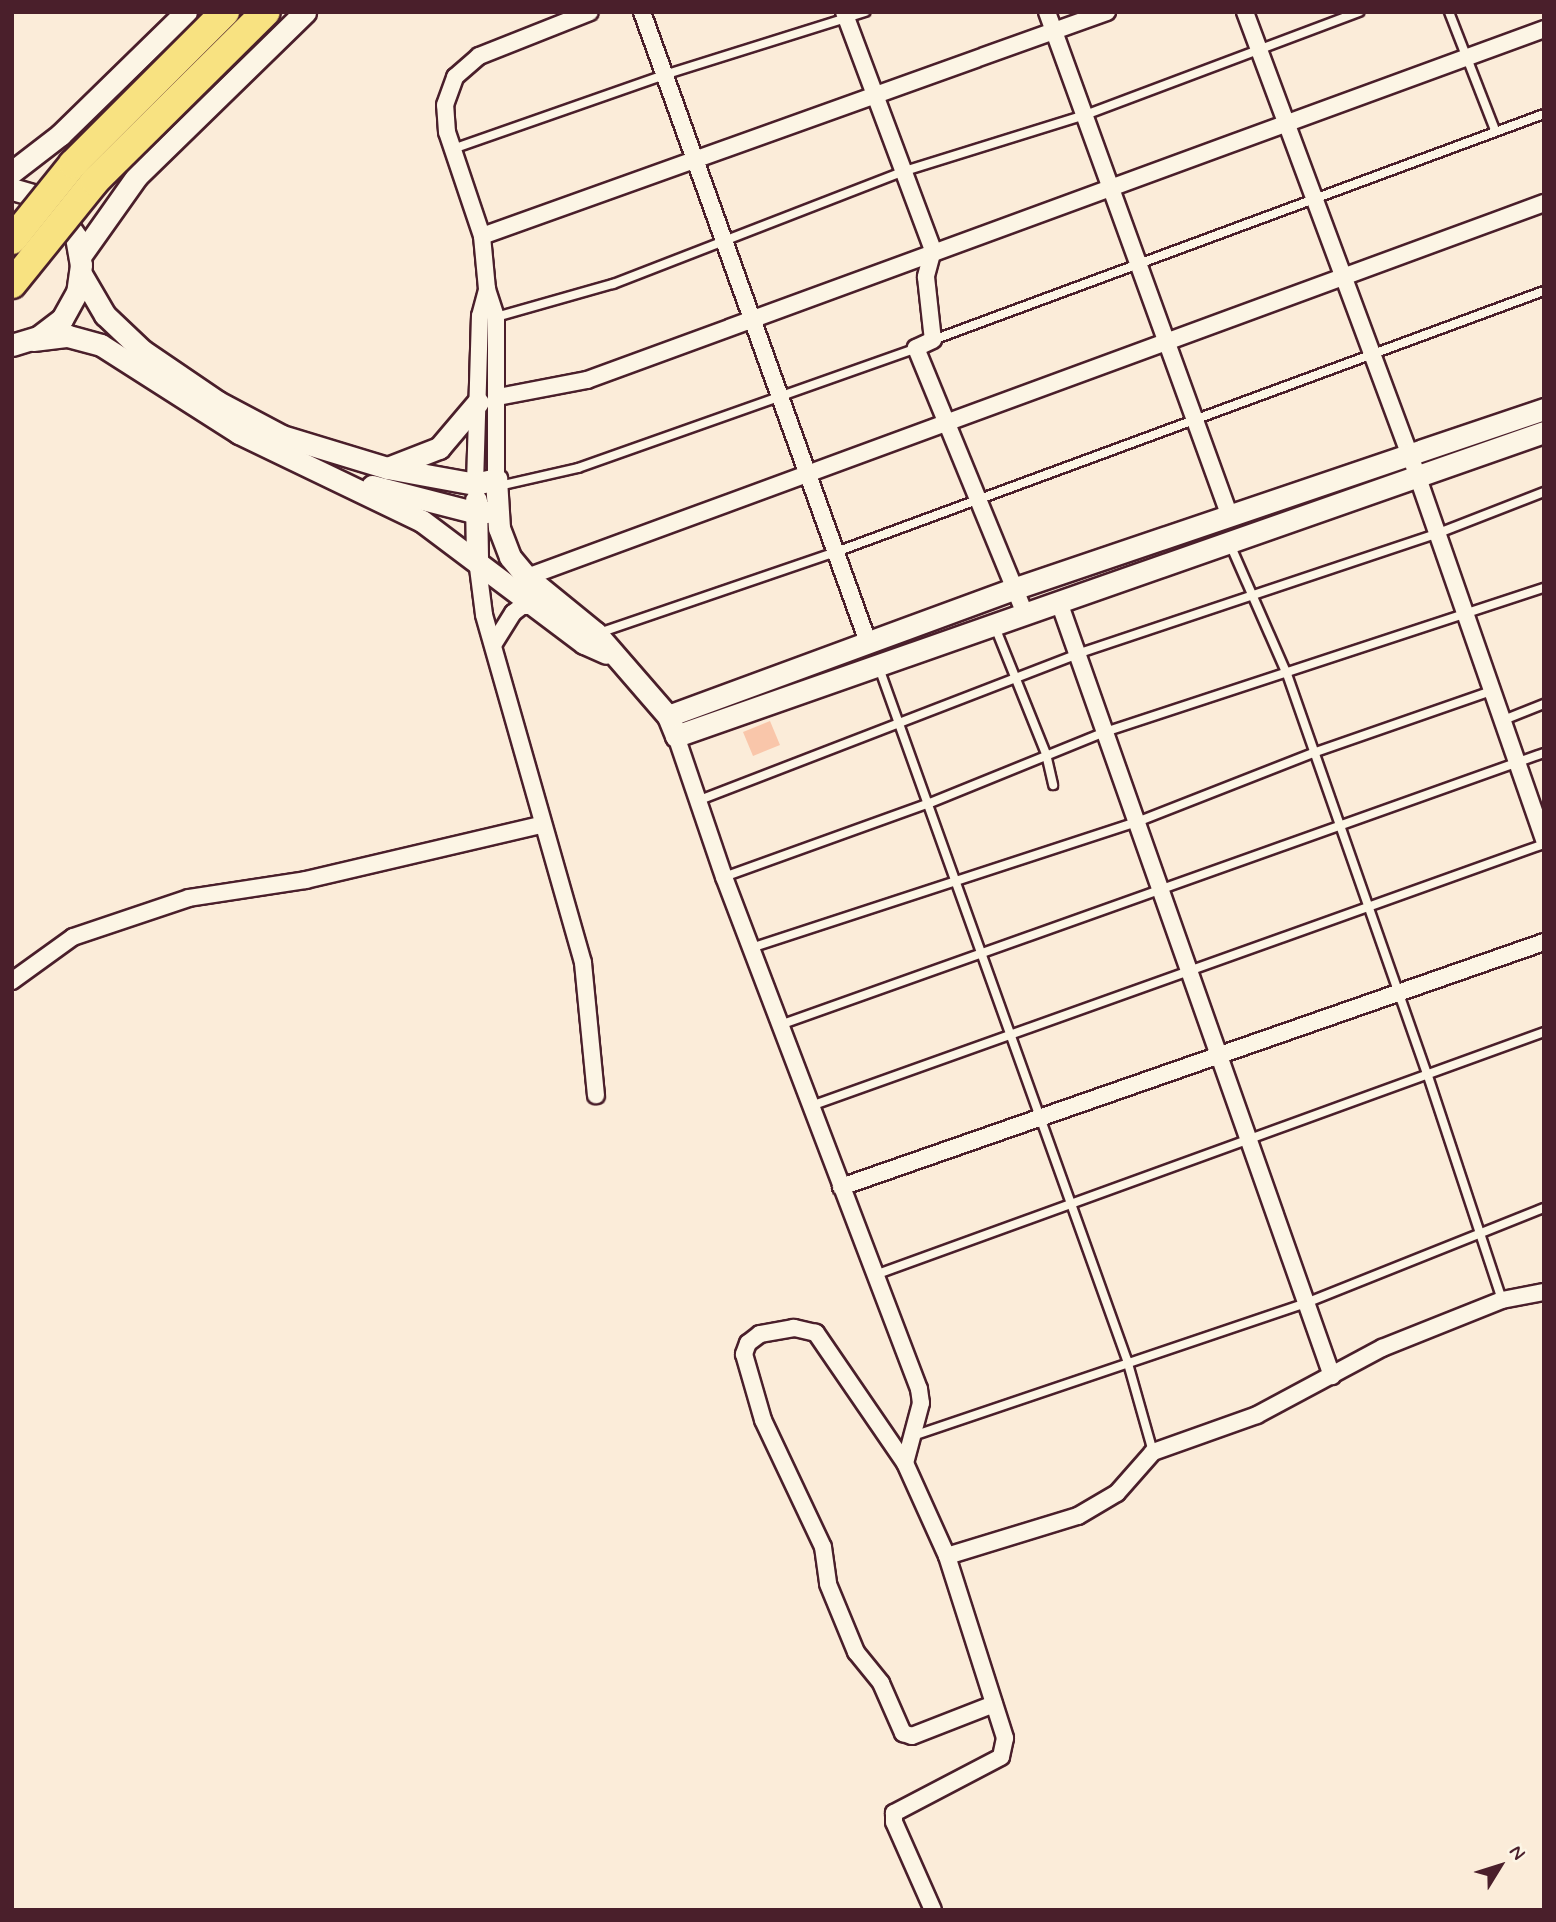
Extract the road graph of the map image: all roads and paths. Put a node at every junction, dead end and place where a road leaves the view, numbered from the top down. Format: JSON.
{"nodes":[{"id":1,"x":186,"y":12,"type":"edge"},
{"id":2,"x":225,"y":12,"type":"edge"},
{"id":3,"x":266,"y":12,"type":"edge"},
{"id":4,"x":305,"y":12,"type":"edge"},
{"id":5,"x":590,"y":12,"type":"edge"},
{"id":6,"x":642,"y":12,"type":"edge"},
{"id":7,"x":865,"y":12,"type":"edge"},
{"id":8,"x":1047,"y":12,"type":"edge"},
{"id":9,"x":1107,"y":12,"type":"edge"},
{"id":10,"x":1245,"y":12,"type":"edge"},
{"id":11,"x":1359,"y":12,"type":"edge"},
{"id":12,"x":1449,"y":12,"type":"edge"},
{"id":13,"x":845,"y":16,"type":"edge"},
{"id":14,"x":548,"y":20,"type":"edge"},
{"id":15,"x":1544,"y":29,"type":"edge"},
{"id":16,"x":1054,"y":32,"type":"junction"},
{"id":17,"x":1260,"y":52,"type":"junction"},
{"id":18,"x":1463,"y":55,"type":"junction"},
{"id":19,"x":664,"y":75,"type":"junction"},
{"id":20,"x":875,"y":92,"type":"junction"},
{"id":21,"x":1544,"y":114,"type":"edge"},
{"id":22,"x":1085,"y":115,"type":"junction"},
{"id":23,"x":1286,"y":122,"type":"junction"},
{"id":24,"x":1495,"y":130,"type":"junction"},
{"id":25,"x":453,"y":149,"type":"junction"},
{"id":26,"x":695,"y":161,"type":"junction"},
{"id":27,"x":905,"y":171,"type":"junction"},
{"id":28,"x":12,"y":173,"type":"edge"},
{"id":29,"x":12,"y":189,"type":"edge"},
{"id":30,"x":1112,"y":189,"type":"junction"},
{"id":31,"x":1315,"y":201,"type":"junction"},
{"id":32,"x":1544,"y":203,"type":"edge"},
{"id":33,"x":482,"y":236,"type":"junction"},
{"id":34,"x":723,"y":239,"type":"junction"},
{"id":35,"x":12,"y":240,"type":"edge"},
{"id":36,"x":933,"y":250,"type":"junction"},
{"id":37,"x":1139,"y":264,"type":"junction"},
{"id":38,"x":81,"y":265,"type":"junction"},
{"id":39,"x":1343,"y":277,"type":"junction"},
{"id":40,"x":12,"y":284,"type":"edge"},
{"id":41,"x":487,"y":289,"type":"junction"},
{"id":42,"x":1544,"y":291,"type":"edge"},
{"id":43,"x":496,"y":317,"type":"junction"},
{"id":44,"x":752,"y":319,"type":"junction"},
{"id":45,"x":933,"y":340,"type":"junction"},
{"id":46,"x":1168,"y":341,"type":"junction"},
{"id":47,"x":23,"y":342,"type":"edge"},
{"id":48,"x":916,"y":348,"type":"junction"},
{"id":49,"x":1372,"y":355,"type":"junction"},
{"id":50,"x":780,"y":398,"type":"junction"},
{"id":51,"x":488,"y":399,"type":"junction"},
{"id":52,"x":1544,"y":409,"type":"edge"},
{"id":53,"x":1196,"y":418,"type":"junction"},
{"id":54,"x":947,"y":423,"type":"junction"},
{"id":55,"x":1544,"y":432,"type":"edge"},
{"id":56,"x":1409,"y":452,"type":"junction"},
{"id":57,"x":387,"y":468,"type":"junction"},
{"id":58,"x":808,"y":474,"type":"junction"},
{"id":59,"x":1416,"y":477,"type":"junction"},
{"id":60,"x":343,"y":479,"type":"junction"},
{"id":61,"x":496,"y":483,"type":"junction"},
{"id":62,"x":475,"y":484,"type":"junction"},
{"id":63,"x":1544,"y":492,"type":"edge"},
{"id":64,"x":979,"y":500,"type":"junction"},
{"id":65,"x":487,"y":512,"type":"junction"},
{"id":66,"x":1229,"y":514,"type":"junction"},
{"id":67,"x":1436,"y":534,"type":"junction"},
{"id":68,"x":1229,"y":542,"type":"junction"},
{"id":69,"x":836,"y":552,"type":"junction"},
{"id":70,"x":477,"y":560,"type":"junction"},
{"id":71,"x":527,"y":577,"type":"junction"},
{"id":72,"x":1016,"y":588,"type":"junction"},
{"id":73,"x":1544,"y":588,"type":"edge"},
{"id":74,"x":1253,"y":594,"type":"junction"},
{"id":75,"x":1059,"y":601,"type":"junction"},
{"id":76,"x":537,"y":606,"type":"junction"},
{"id":77,"x":1463,"y":612,"type":"junction"},
{"id":78,"x":1025,"y":614,"type":"junction"},
{"id":79,"x":994,"y":624,"type":"junction"},
{"id":80,"x":596,"y":633,"type":"junction"},
{"id":81,"x":493,"y":645,"type":"junction"},
{"id":82,"x":1077,"y":654,"type":"junction"},
{"id":83,"x":874,"y":655,"type":"junction"},
{"id":84,"x":613,"y":656,"type":"junction"},
{"id":85,"x":1287,"y":674,"type":"junction"},
{"id":86,"x":1017,"y":678,"type":"junction"},
{"id":87,"x":1491,"y":691,"type":"junction"},
{"id":88,"x":1544,"y":704,"type":"edge"},
{"id":89,"x":668,"y":716,"type":"junction"},
{"id":90,"x":1501,"y":720,"type":"junction"},
{"id":91,"x":900,"y":722,"type":"junction"},
{"id":92,"x":1105,"y":732,"type":"junction"},
{"id":93,"x":676,"y":736,"type":"junction"},
{"id":94,"x":1313,"y":753,"type":"junction"},
{"id":95,"x":1544,"y":753,"type":"edge"},
{"id":96,"x":1046,"y":754,"type":"junction"},
{"id":97,"x":1516,"y":763,"type":"junction"},
{"id":98,"x":1054,"y":785,"type":"dead end"},
{"id":99,"x":697,"y":800,"type":"junction"},
{"id":100,"x":930,"y":803,"type":"junction"},
{"id":101,"x":1137,"y":822,"type":"junction"},
{"id":102,"x":541,"y":825,"type":"junction"},
{"id":103,"x":1338,"y":826,"type":"junction"},
{"id":104,"x":1544,"y":842,"type":"edge"},
{"id":105,"x":724,"y":877,"type":"junction"},
{"id":106,"x":956,"y":881,"type":"junction"},
{"id":107,"x":1160,"y":889,"type":"junction"},
{"id":108,"x":1367,"y":905,"type":"junction"},
{"id":109,"x":1544,"y":942,"type":"edge"},
{"id":110,"x":751,"y":948,"type":"junction"},
{"id":111,"x":981,"y":953,"type":"junction"},
{"id":112,"x":1189,"y":969,"type":"junction"},
{"id":113,"x":12,"y":981,"type":"edge"},
{"id":114,"x":1398,"y":992,"type":"junction"},
{"id":115,"x":779,"y":1025,"type":"junction"},
{"id":116,"x":1544,"y":1032,"type":"edge"},
{"id":117,"x":1010,"y":1034,"type":"junction"},
{"id":118,"x":1219,"y":1055,"type":"junction"},
{"id":119,"x":1427,"y":1073,"type":"junction"},
{"id":120,"x":596,"y":1095,"type":"dead end"},
{"id":121,"x":811,"y":1106,"type":"junction"},
{"id":122,"x":1039,"y":1118,"type":"junction"},
{"id":123,"x":1249,"y":1141,"type":"junction"},
{"id":124,"x":841,"y":1187,"type":"junction"},
{"id":125,"x":1071,"y":1204,"type":"junction"},
{"id":126,"x":1544,"y":1208,"type":"edge"},
{"id":127,"x":1480,"y":1233,"type":"junction"},
{"id":128,"x":875,"y":1275,"type":"junction"},
{"id":129,"x":1544,"y":1292,"type":"edge"},
{"id":130,"x":1502,"y":1300,"type":"junction"},
{"id":131,"x":1306,"y":1303,"type":"junction"},
{"id":132,"x":1127,"y":1360,"type":"junction"},
{"id":133,"x":1332,"y":1376,"type":"junction"},
{"id":134,"x":910,"y":1437,"type":"junction"},
{"id":135,"x":1153,"y":1452,"type":"junction"},
{"id":136,"x":905,"y":1463,"type":"junction"},
{"id":137,"x":947,"y":1556,"type":"junction"},
{"id":138,"x":994,"y":1704,"type":"junction"},
{"id":139,"x":933,"y":1910,"type":"edge"}],
"edges":[{"from":1,"to":28,"type":"street"},
{"from":2,"to":35,"type":"highway","bridge":true},
{"from":3,"to":40,"type":"highway","bridge":true},
{"from":4,"to":38,"type":"street"},
{"from":5,"to":14,"type":"street"},
{"from":6,"to":19,"type":"street"},
{"from":7,"to":13,"type":"lane"},
{"from":8,"to":16,"type":"street"},
{"from":9,"to":16,"type":"street"},
{"from":10,"to":17,"type":"street"},
{"from":11,"to":17,"type":"lane"},
{"from":12,"to":18,"type":"lane"},
{"from":13,"to":19,"type":"lane"},
{"from":13,"to":20,"type":"street"},
{"from":14,"to":25,"type":"street"},
{"from":15,"to":18,"type":"street"},
{"from":16,"to":20,"type":"street"},
{"from":16,"to":22,"type":"street"},
{"from":17,"to":22,"type":"lane"},
{"from":17,"to":23,"type":"street"},
{"from":18,"to":23,"type":"street"},
{"from":18,"to":24,"type":"lane"},
{"from":19,"to":25,"type":"lane"},
{"from":19,"to":26,"type":"street"},
{"from":20,"to":26,"type":"street"},
{"from":20,"to":27,"type":"street"},
{"from":21,"to":24,"type":"lane"},
{"from":22,"to":27,"type":"lane"},
{"from":22,"to":30,"type":"street"},
{"from":23,"to":30,"type":"street"},
{"from":23,"to":31,"type":"street"},
{"from":24,"to":31,"type":"lane"},
{"from":25,"to":33,"type":"street"},
{"from":26,"to":33,"type":"street"},
{"from":26,"to":34,"type":"street"},
{"from":27,"to":34,"type":"lane"},
{"from":27,"to":36,"type":"street"},
{"from":29,"to":38,"type":"street"},
{"from":30,"to":36,"type":"street"},
{"from":30,"to":37,"type":"street"},
{"from":31,"to":37,"type":"lane"},
{"from":31,"to":39,"type":"street"},
{"from":32,"to":39,"type":"street"},
{"from":33,"to":41,"type":"street"},
{"from":34,"to":43,"type":"lane"},
{"from":34,"to":44,"type":"street"},
{"from":36,"to":44,"type":"street"},
{"from":36,"to":45,"type":"street"},
{"from":37,"to":45,"type":"lane"},
{"from":37,"to":46,"type":"street"},
{"from":38,"to":47,"type":"street"},
{"from":38,"to":57,"type":"street"},
{"from":39,"to":46,"type":"street"},
{"from":39,"to":49,"type":"street"},
{"from":41,"to":43,"type":"street"},
{"from":41,"to":51,"type":"street"},
{"from":42,"to":49,"type":"lane"},
{"from":43,"to":51,"type":"street"},
{"from":44,"to":50,"type":"street"},
{"from":44,"to":51,"type":"street"},
{"from":45,"to":48,"type":"street"},
{"from":46,"to":53,"type":"street"},
{"from":46,"to":54,"type":"street"},
{"from":47,"to":60,"type":"street"},
{"from":48,"to":50,"type":"lane"},
{"from":48,"to":54,"type":"street"},
{"from":49,"to":53,"type":"lane"},
{"from":49,"to":56,"type":"street"},
{"from":50,"to":58,"type":"street"},
{"from":50,"to":61,"type":"lane"},
{"from":51,"to":57,"type":"street"},
{"from":51,"to":61,"type":"street"},
{"from":51,"to":62,"type":"street"},
{"from":52,"to":56,"type":"street"},
{"from":53,"to":64,"type":"lane"},
{"from":53,"to":66,"type":"street"},
{"from":54,"to":58,"type":"street"},
{"from":54,"to":64,"type":"street"},
{"from":55,"to":59,"type":"street"},
{"from":56,"to":59,"type":"street"},
{"from":56,"to":66,"type":"street"},
{"from":57,"to":62,"type":"street"},
{"from":58,"to":69,"type":"street"},
{"from":58,"to":71,"type":"street"},
{"from":59,"to":67,"type":"street"},
{"from":59,"to":68,"type":"street"},
{"from":60,"to":65,"type":"street"},
{"from":60,"to":70,"type":"street"},
{"from":61,"to":62,"type":"street"},
{"from":61,"to":65,"type":"street"},
{"from":62,"to":65,"type":"street"},
{"from":63,"to":67,"type":"lane"},
{"from":64,"to":69,"type":"lane"},
{"from":64,"to":72,"type":"street"},
{"from":65,"to":70,"type":"street"},
{"from":65,"to":71,"type":"street"},
{"from":66,"to":72,"type":"street"},
{"from":67,"to":74,"type":"lane"},
{"from":67,"to":77,"type":"street"},
{"from":68,"to":74,"type":"lane"},
{"from":68,"to":75,"type":"street"},
{"from":69,"to":80,"type":"lane"},
{"from":69,"to":83,"type":"street"},
{"from":70,"to":76,"type":"street"},
{"from":70,"to":81,"type":"street"},
{"from":71,"to":80,"type":"street"},
{"from":72,"to":78,"type":"street"},
{"from":72,"to":83,"type":"street"},
{"from":73,"to":77,"type":"lane"},
{"from":74,"to":82,"type":"lane"},
{"from":74,"to":85,"type":"lane"},
{"from":75,"to":78,"type":"street"},
{"from":75,"to":82,"type":"street"},
{"from":76,"to":81,"type":"street"},
{"from":76,"to":84,"type":"street"},
{"from":77,"to":85,"type":"lane"},
{"from":77,"to":87,"type":"street"},
{"from":78,"to":79,"type":"street"},
{"from":79,"to":83,"type":"street"},
{"from":79,"to":86,"type":"lane"},
{"from":80,"to":84,"type":"street"},
{"from":81,"to":102,"type":"street"},
{"from":82,"to":86,"type":"lane"},
{"from":82,"to":92,"type":"street"},
{"from":83,"to":89,"type":"street"},
{"from":83,"to":91,"type":"lane"},
{"from":83,"to":93,"type":"street"},
{"from":84,"to":89,"type":"street"},
{"from":85,"to":92,"type":"lane"},
{"from":85,"to":94,"type":"lane"},
{"from":86,"to":91,"type":"lane"},
{"from":86,"to":96,"type":"lane"},
{"from":87,"to":90,"type":"street"},
{"from":87,"to":94,"type":"lane"},
{"from":88,"to":90,"type":"lane"},
{"from":89,"to":93,"type":"street"},
{"from":90,"to":97,"type":"street"},
{"from":91,"to":99,"type":"lane"},
{"from":91,"to":100,"type":"lane"},
{"from":92,"to":96,"type":"lane"},
{"from":92,"to":101,"type":"street"},
{"from":93,"to":99,"type":"street"},
{"from":94,"to":101,"type":"lane"},
{"from":94,"to":103,"type":"lane"},
{"from":95,"to":97,"type":"lane"},
{"from":96,"to":98,"type":"lane"},
{"from":96,"to":100,"type":"lane"},
{"from":97,"to":103,"type":"lane"},
{"from":97,"to":104,"type":"street"},
{"from":99,"to":105,"type":"street"},
{"from":100,"to":105,"type":"lane"},
{"from":100,"to":106,"type":"lane"},
{"from":101,"to":106,"type":"lane"},
{"from":101,"to":107,"type":"street"},
{"from":102,"to":113,"type":"street"},
{"from":102,"to":120,"type":"street"},
{"from":103,"to":107,"type":"lane"},
{"from":103,"to":108,"type":"lane"},
{"from":104,"to":108,"type":"lane"},
{"from":105,"to":110,"type":"street"},
{"from":106,"to":110,"type":"lane"},
{"from":106,"to":111,"type":"lane"},
{"from":107,"to":111,"type":"lane"},
{"from":107,"to":112,"type":"street"},
{"from":108,"to":112,"type":"lane"},
{"from":108,"to":114,"type":"lane"},
{"from":109,"to":114,"type":"street"},
{"from":110,"to":115,"type":"street"},
{"from":111,"to":115,"type":"lane"},
{"from":111,"to":117,"type":"lane"},
{"from":112,"to":117,"type":"lane"},
{"from":112,"to":118,"type":"street"},
{"from":114,"to":118,"type":"street"},
{"from":114,"to":119,"type":"lane"},
{"from":115,"to":121,"type":"street"},
{"from":116,"to":119,"type":"lane"},
{"from":117,"to":121,"type":"lane"},
{"from":117,"to":122,"type":"lane"},
{"from":118,"to":122,"type":"street"},
{"from":118,"to":123,"type":"street"},
{"from":119,"to":123,"type":"lane"},
{"from":119,"to":127,"type":"lane"},
{"from":121,"to":124,"type":"street"},
{"from":122,"to":124,"type":"street"},
{"from":122,"to":125,"type":"lane"},
{"from":123,"to":125,"type":"lane"},
{"from":123,"to":131,"type":"street"},
{"from":124,"to":128,"type":"street"},
{"from":125,"to":128,"type":"lane"},
{"from":125,"to":132,"type":"lane"},
{"from":126,"to":127,"type":"lane"},
{"from":127,"to":130,"type":"lane"},
{"from":127,"to":131,"type":"lane"},
{"from":128,"to":134,"type":"street"},
{"from":129,"to":130,"type":"street"},
{"from":130,"to":133,"type":"street"},
{"from":131,"to":132,"type":"lane"},
{"from":131,"to":133,"type":"street"},
{"from":132,"to":134,"type":"lane"},
{"from":132,"to":135,"type":"lane"},
{"from":133,"to":135,"type":"street"},
{"from":134,"to":136,"type":"street"},
{"from":135,"to":137,"type":"street"},
{"from":136,"to":137,"type":"street"},
{"from":136,"to":138,"type":"street"},
{"from":137,"to":138,"type":"street"},
{"from":138,"to":139,"type":"street"}]}
